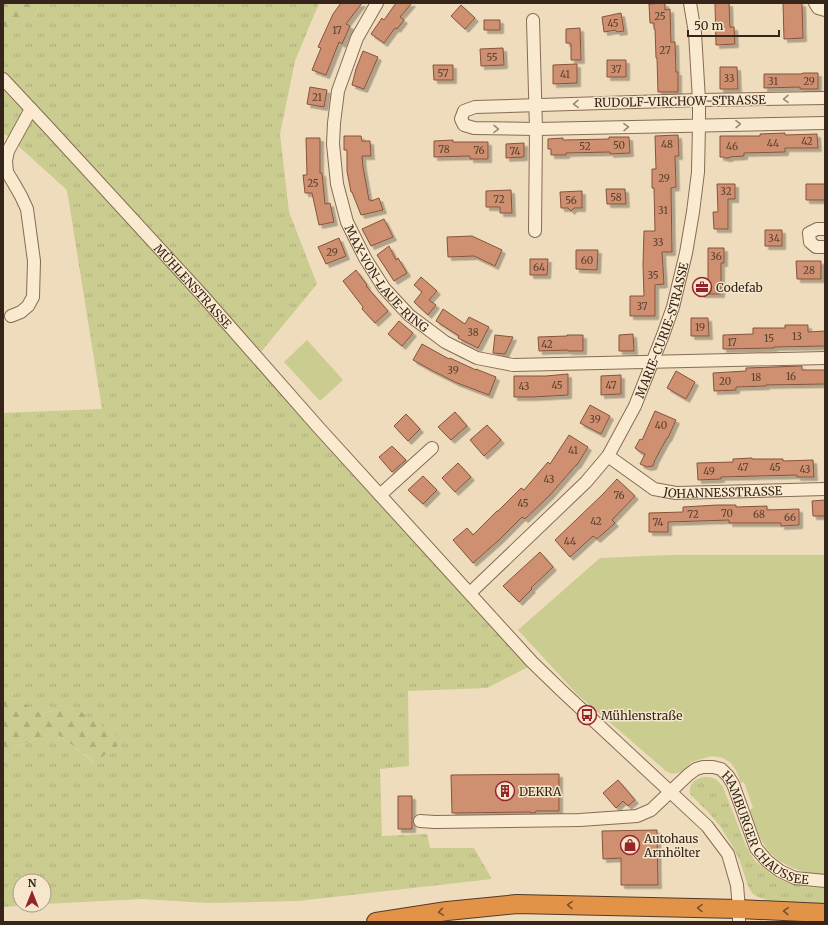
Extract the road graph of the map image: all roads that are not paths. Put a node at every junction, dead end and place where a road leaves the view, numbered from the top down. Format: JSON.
{"nodes":[{"id":1,"x":378,"y":3,"type":"edge"},
{"id":2,"x":690,"y":3,"type":"edge"},
{"id":3,"x":815,"y":3,"type":"edge"},
{"id":4,"x":825,"y":10,"type":"edge"},
{"id":5,"x":533,"y":20,"type":"dead end"},
{"id":6,"x":3,"y":79,"type":"edge"},
{"id":7,"x":825,"y":98,"type":"edge"},
{"id":8,"x":699,"y":100,"type":"junction"},
{"id":9,"x":535,"y":105,"type":"junction"},
{"id":10,"x":31,"y":109,"type":"junction"},
{"id":11,"x":825,"y":122,"type":"edge"},
{"id":12,"x":700,"y":125,"type":"junction"},
{"id":13,"x":536,"y":129,"type":"junction"},
{"id":14,"x":825,"y":229,"type":"edge"},
{"id":15,"x":535,"y":231,"type":"dead end"},
{"id":16,"x":825,"y":247,"type":"edge"},
{"id":17,"x":11,"y":316,"type":"dead end"},
{"id":18,"x":825,"y":358,"type":"edge"},
{"id":19,"x":652,"y":362,"type":"junction"},
{"id":20,"x":432,"y":448,"type":"dead end"},
{"id":21,"x":608,"y":456,"type":"junction"},
{"id":22,"x":825,"y":489,"type":"edge"},
{"id":23,"x":380,"y":495,"type":"junction"},
{"id":24,"x":470,"y":593,"type":"junction"},
{"id":25,"x":671,"y":792,"type":"junction"},
{"id":26,"x":420,"y":821,"type":"dead end"},
{"id":27,"x":825,"y":881,"type":"edge"},
{"id":28,"x":825,"y":913,"type":"edge"},
{"id":29,"x":739,"y":916,"type":"edge"},
{"id":30,"x":376,"y":922,"type":"edge"}],
"edges":[{"from":1,"to":19,"type":"street","name":"MAX-VON-LAUE-RING"},
{"from":2,"to":8,"type":"street","name":"MARIE-CURIE-STRASSE"},
{"from":3,"to":4,"type":"street"},
{"from":5,"to":9,"type":"street"},
{"from":6,"to":10,"type":"street","name":"MÜHLENSTRASSE"},
{"from":7,"to":8,"type":"street","name":"RUDOLF-VIRCHOW-STRASSE","one_way":true},
{"from":8,"to":9,"type":"street","name":"RUDOLF-VIRCHOW-STRASSE","one_way":true},
{"from":8,"to":12,"type":"street","name":"MARIE-CURIE-STRASSE"},
{"from":9,"to":13,"type":"street"},
{"from":9,"to":13,"type":"street","name":"RUDOLF-VIRCHOW-STRASSE","one_way":true},
{"from":10,"to":17,"type":"street"},
{"from":10,"to":23,"type":"street","name":"MÜHLENSTRASSE"},
{"from":12,"to":11,"type":"street","name":"RUDOLF-VIRCHOW-STRASSE","one_way":true},
{"from":13,"to":12,"type":"street","name":"RUDOLF-VIRCHOW-STRASSE","one_way":true},
{"from":12,"to":19,"type":"street","name":"MARIE-CURIE-STRASSE"},
{"from":13,"to":15,"type":"street"},
{"from":14,"to":16,"type":"street"},
{"from":18,"to":19,"type":"street","name":"MAX-VON-LAUE-RING"},
{"from":19,"to":21,"type":"street","name":"MARIE-CURIE-STRASSE"},
{"from":20,"to":23,"type":"street"},
{"from":21,"to":22,"type":"street","name":"JOHANNESSTRASSE"},
{"from":21,"to":24,"type":"street","name":"MARIE-CURIE-STRASSE"},
{"from":23,"to":24,"type":"street","name":"MÜHLENSTRASSE"},
{"from":24,"to":25,"type":"street","name":"MÜHLENSTRASSE"},
{"from":25,"to":26,"type":"street","name":"HAMBURGER CHAUSSEE"},
{"from":25,"to":27,"type":"street","name":"HAMBURGER CHAUSSEE"},
{"from":25,"to":29,"type":"street","name":"MÜHLENSTRASSE"},
{"from":28,"to":29,"type":"highway","one_way":true},
{"from":29,"to":30,"type":"highway","one_way":true}]}
